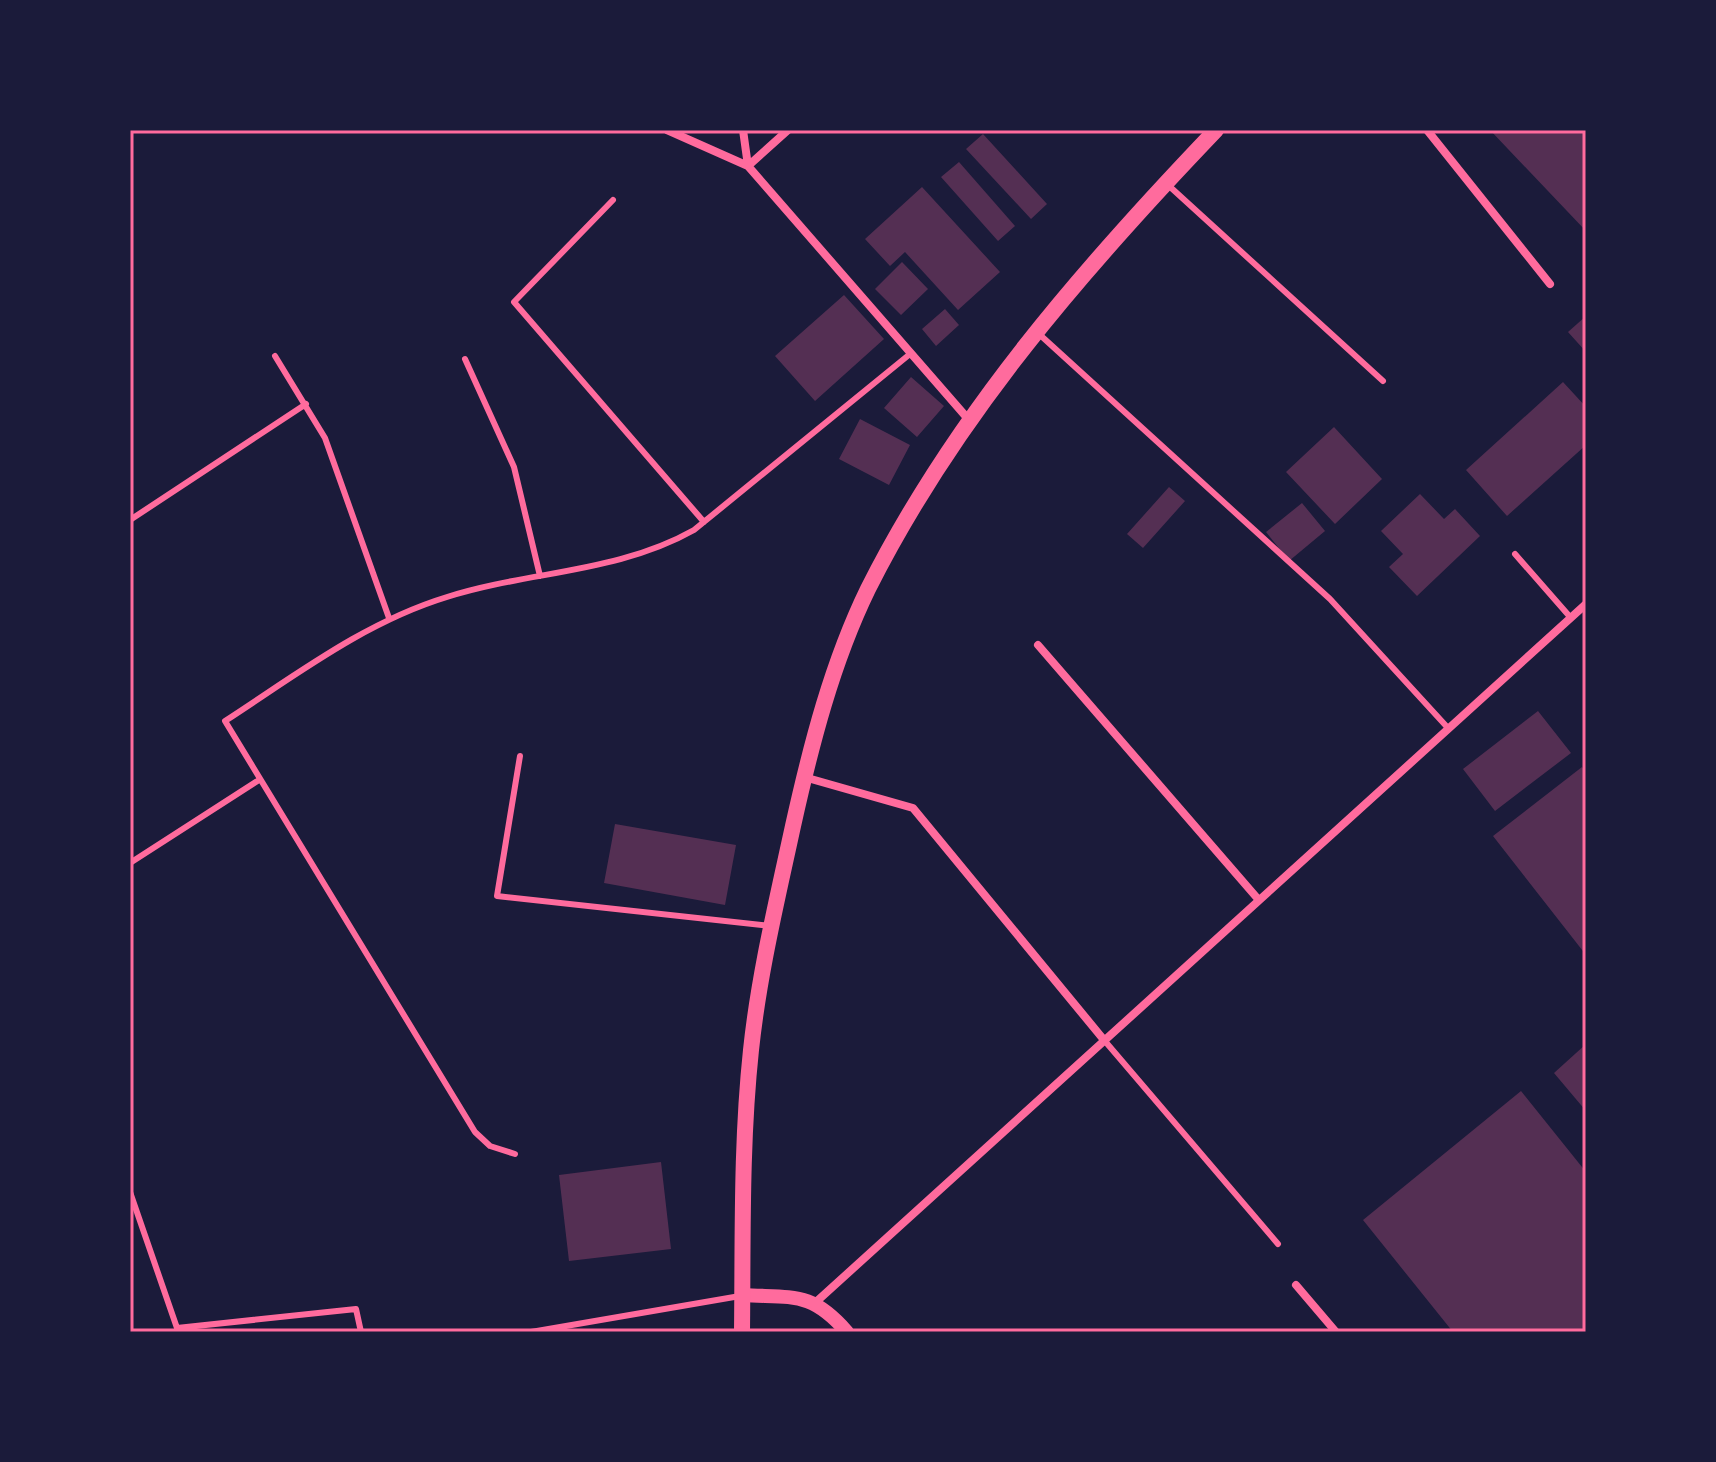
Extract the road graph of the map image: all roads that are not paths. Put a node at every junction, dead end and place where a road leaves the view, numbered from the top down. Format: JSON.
{"nodes":[{"id":1,"x":667,"y":130,"type":"edge"},
{"id":2,"x":743,"y":130,"type":"edge"},
{"id":3,"x":788,"y":130,"type":"edge"},
{"id":4,"x":1216,"y":130,"type":"edge"},
{"id":5,"x":1427,"y":130,"type":"edge"},
{"id":6,"x":748,"y":166,"type":"junction"},
{"id":7,"x":1166,"y":182,"type":"junction"},
{"id":8,"x":613,"y":200,"type":"dead end"},
{"id":9,"x":1550,"y":284,"type":"dead end"},
{"id":10,"x":1036,"y":331,"type":"junction"},
{"id":11,"x":910,"y":354,"type":"junction"},
{"id":12,"x":275,"y":356,"type":"dead end"},
{"id":13,"x":465,"y":359,"type":"dead end"},
{"id":14,"x":1383,"y":381,"type":"dead end"},
{"id":15,"x":306,"y":404,"type":"junction"},
{"id":16,"x":969,"y":420,"type":"junction"},
{"id":17,"x":130,"y":520,"type":"edge"},
{"id":18,"x":704,"y":522,"type":"junction"},
{"id":19,"x":1515,"y":554,"type":"dead end"},
{"id":20,"x":540,"y":576,"type":"junction"},
{"id":21,"x":1586,"y":604,"type":"edge"},
{"id":22,"x":389,"y":618,"type":"junction"},
{"id":23,"x":1571,"y":618,"type":"junction"},
{"id":24,"x":1038,"y":645,"type":"dead end"},
{"id":25,"x":1448,"y":728,"type":"junction"},
{"id":26,"x":520,"y":756,"type":"dead end"},
{"id":27,"x":804,"y":777,"type":"junction"},
{"id":28,"x":259,"y":780,"type":"junction"},
{"id":29,"x":130,"y":863,"type":"edge"},
{"id":30,"x":1258,"y":899,"type":"junction"},
{"id":31,"x":771,"y":926,"type":"junction"},
{"id":32,"x":1104,"y":1040,"type":"junction"},
{"id":33,"x":515,"y":1154,"type":"dead end"},
{"id":34,"x":130,"y":1192,"type":"edge"},
{"id":35,"x":1278,"y":1244,"type":"dead end"},
{"id":36,"x":1296,"y":1285,"type":"dead end"},
{"id":37,"x":743,"y":1295,"type":"junction"},
{"id":38,"x":816,"y":1302,"type":"junction"},
{"id":39,"x":361,"y":1332,"type":"edge"},
{"id":40,"x":531,"y":1332,"type":"edge"},
{"id":41,"x":742,"y":1332,"type":"edge"},
{"id":42,"x":847,"y":1332,"type":"edge"},
{"id":43,"x":1336,"y":1332,"type":"edge"}],
"edges":[{"from":1,"to":6,"type":"street"},
{"from":2,"to":6,"type":"street"},
{"from":3,"to":6,"type":"street"},
{"from":4,"to":7,"type":"main road"},
{"from":5,"to":9,"type":"street"},
{"from":6,"to":11,"type":"street"},
{"from":7,"to":10,"type":"main road"},
{"from":7,"to":14,"type":"lane"},
{"from":8,"to":18,"type":"lane"},
{"from":10,"to":16,"type":"main road"},
{"from":10,"to":25,"type":"lane"},
{"from":11,"to":16,"type":"street"},
{"from":11,"to":18,"type":"lane"},
{"from":12,"to":15,"type":"lane"},
{"from":13,"to":20,"type":"lane"},
{"from":15,"to":17,"type":"lane"},
{"from":15,"to":22,"type":"lane"},
{"from":16,"to":27,"type":"main road"},
{"from":18,"to":20,"type":"lane"},
{"from":19,"to":23,"type":"lane"},
{"from":20,"to":22,"type":"lane"},
{"from":21,"to":23,"type":"street"},
{"from":22,"to":28,"type":"lane"},
{"from":23,"to":25,"type":"street"},
{"from":24,"to":30,"type":"street"},
{"from":25,"to":30,"type":"street"},
{"from":26,"to":31,"type":"lane"},
{"from":27,"to":31,"type":"main road"},
{"from":27,"to":32,"type":"street"},
{"from":28,"to":29,"type":"lane"},
{"from":28,"to":33,"type":"lane"},
{"from":30,"to":32,"type":"street"},
{"from":31,"to":37,"type":"main road"},
{"from":32,"to":35,"type":"lane"},
{"from":32,"to":38,"type":"street"},
{"from":34,"to":39,"type":"lane"},
{"from":36,"to":43,"type":"street"},
{"from":37,"to":38,"type":"street"},
{"from":37,"to":40,"type":"lane"},
{"from":37,"to":41,"type":"main road"},
{"from":38,"to":42,"type":"street"}]}
